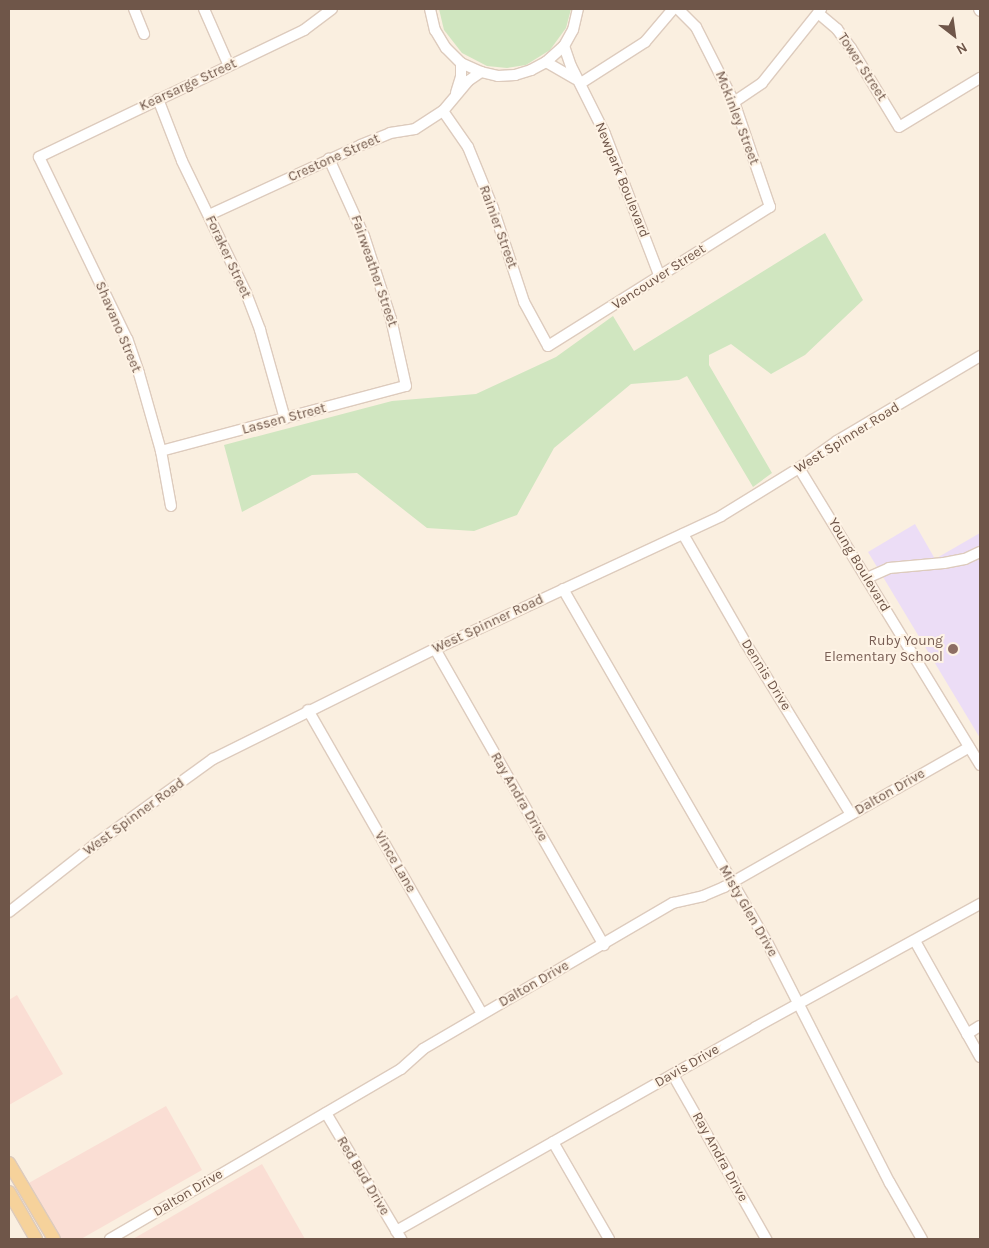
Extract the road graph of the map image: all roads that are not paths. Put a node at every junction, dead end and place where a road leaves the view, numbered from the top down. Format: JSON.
{"nodes":[{"id":1,"x":134,"y":9,"type":"edge"},
{"id":2,"x":204,"y":9,"type":"edge"},
{"id":3,"x":332,"y":9,"type":"edge"},
{"id":4,"x":430,"y":9,"type":"edge"},
{"id":5,"x":578,"y":9,"type":"edge"},
{"id":6,"x":673,"y":9,"type":"edge"},
{"id":7,"x":678,"y":9,"type":"edge"},
{"id":8,"x":819,"y":11,"type":"edge"},
{"id":9,"x":144,"y":34,"type":"dead end"},
{"id":10,"x":564,"y":46,"type":"junction"},
{"id":11,"x":461,"y":62,"type":"junction"},
{"id":12,"x":546,"y":62,"type":"junction"},
{"id":13,"x":229,"y":66,"type":"junction"},
{"id":14,"x":481,"y":72,"type":"junction"},
{"id":15,"x":980,"y":78,"type":"edge"},
{"id":16,"x":581,"y":83,"type":"junction"},
{"id":17,"x":454,"y":96,"type":"junction"},
{"id":18,"x":158,"y":99,"type":"junction"},
{"id":19,"x":734,"y":102,"type":"junction"},
{"id":20,"x":443,"y":111,"type":"junction"},
{"id":21,"x":40,"y":157,"type":"joint"},
{"id":22,"x":330,"y":159,"type":"junction"},
{"id":23,"x":770,"y":207,"type":"joint"},
{"id":24,"x":209,"y":215,"type":"junction"},
{"id":25,"x":660,"y":277,"type":"junction"},
{"id":26,"x":548,"y":346,"type":"joint"},
{"id":27,"x":980,"y":356,"type":"edge"},
{"id":28,"x":406,"y":386,"type":"joint"},
{"id":29,"x":286,"y":419,"type":"junction"},
{"id":30,"x":161,"y":450,"type":"junction"},
{"id":31,"x":799,"y":468,"type":"junction"},
{"id":32,"x":171,"y":506,"type":"dead end"},
{"id":33,"x":683,"y":534,"type":"junction"},
{"id":34,"x":980,"y":552,"type":"edge"},
{"id":35,"x":866,"y":578,"type":"junction"},
{"id":36,"x":563,"y":589,"type":"junction"},
{"id":37,"x":434,"y":649,"type":"junction"},
{"id":38,"x":308,"y":710,"type":"junction"},
{"id":39,"x":969,"y":747,"type":"junction"},
{"id":40,"x":980,"y":766,"type":"edge"},
{"id":41,"x":851,"y":814,"type":"junction"},
{"id":42,"x":732,"y":883,"type":"junction"},
{"id":43,"x":980,"y":904,"type":"edge"},
{"id":44,"x":9,"y":912,"type":"edge"},
{"id":45,"x":915,"y":941,"type":"junction"},
{"id":46,"x":604,"y":944,"type":"junction"},
{"id":47,"x":799,"y":1004,"type":"junction"},
{"id":48,"x":482,"y":1014,"type":"junction"},
{"id":49,"x":980,"y":1026,"type":"edge"},
{"id":50,"x":967,"y":1034,"type":"junction"},
{"id":51,"x":980,"y":1057,"type":"edge"},
{"id":52,"x":673,"y":1074,"type":"junction"},
{"id":53,"x":326,"y":1113,"type":"junction"},
{"id":54,"x":554,"y":1142,"type":"junction"},
{"id":55,"x":9,"y":1162,"type":"edge"},
{"id":56,"x":9,"y":1192,"type":"edge"},
{"id":57,"x":398,"y":1235,"type":"edge"},
{"id":58,"x":36,"y":1239,"type":"edge"},
{"id":59,"x":54,"y":1239,"type":"edge"},
{"id":60,"x":110,"y":1239,"type":"edge"},
{"id":61,"x":608,"y":1239,"type":"edge"},
{"id":62,"x":766,"y":1239,"type":"edge"},
{"id":63,"x":922,"y":1239,"type":"edge"}],
"edges":[{"from":1,"to":9,"type":"street"},
{"from":2,"to":13,"type":"street"},
{"from":3,"to":13,"type":"street","name":"Kearsarge Street"},
{"from":4,"to":11,"type":"street"},
{"from":5,"to":10,"type":"street"},
{"from":6,"to":16,"type":"street"},
{"from":7,"to":19,"type":"street","name":"Mckinley Street"},
{"from":8,"to":15,"type":"street","name":"Tower Street"},
{"from":8,"to":19,"type":"street"},
{"from":10,"to":12,"type":"street"},
{"from":10,"to":16,"type":"street","name":"Newpark Boulevard"},
{"from":11,"to":14,"type":"street"},
{"from":11,"to":17,"type":"street","name":"Crestone Street"},
{"from":12,"to":14,"type":"street"},
{"from":12,"to":16,"type":"street"},
{"from":13,"to":18,"type":"street","name":"Kearsarge Street"},
{"from":14,"to":17,"type":"street","name":"Crestone Street"},
{"from":16,"to":25,"type":"street","name":"Newpark Boulevard"},
{"from":17,"to":20,"type":"street","name":"Crestone Street"},
{"from":18,"to":21,"type":"street","name":"Kearsarge Street"},
{"from":18,"to":24,"type":"street","name":"Foraker Street"},
{"from":19,"to":23,"type":"street","name":"Mckinley Street"},
{"from":20,"to":22,"type":"street","name":"Crestone Street"},
{"from":20,"to":26,"type":"street","name":"Rainier Street"},
{"from":21,"to":30,"type":"street","name":"Shavano Street"},
{"from":22,"to":24,"type":"street","name":"Crestone Street"},
{"from":22,"to":28,"type":"street","name":"Fairweather Street"},
{"from":23,"to":25,"type":"street","name":"Vancouver Street"},
{"from":24,"to":29,"type":"street","name":"Foraker Street"},
{"from":25,"to":26,"type":"street","name":"Vancouver Street"},
{"from":27,"to":31,"type":"street","name":"West Spinner Road"},
{"from":28,"to":29,"type":"street","name":"Lassen Street"},
{"from":29,"to":30,"type":"street","name":"Lassen Street"},
{"from":30,"to":32,"type":"street","name":"Shavano Street"},
{"from":31,"to":33,"type":"street","name":"West Spinner Road"},
{"from":31,"to":35,"type":"street","name":"Young Boulevard"},
{"from":33,"to":36,"type":"street","name":"West Spinner Road"},
{"from":33,"to":41,"type":"street","name":"Dennis Drive"},
{"from":34,"to":35,"type":"street"},
{"from":35,"to":39,"type":"street","name":"Young Boulevard"},
{"from":36,"to":37,"type":"street","name":"West Spinner Road"},
{"from":36,"to":42,"type":"street","name":"Misty Glen Drive"},
{"from":37,"to":38,"type":"street","name":"West Spinner Road"},
{"from":37,"to":46,"type":"street","name":"Ray Andra Drive"},
{"from":38,"to":44,"type":"street","name":"West Spinner Road"},
{"from":38,"to":48,"type":"street","name":"Vince Lane"},
{"from":39,"to":40,"type":"street","name":"Young Boulevard"},
{"from":39,"to":41,"type":"street","name":"Dalton Drive"},
{"from":41,"to":42,"type":"street","name":"Dalton Drive"},
{"from":42,"to":46,"type":"street","name":"Dalton Drive"},
{"from":42,"to":47,"type":"street","name":"Misty Glen Drive"},
{"from":43,"to":45,"type":"street","name":"Davis Drive"},
{"from":45,"to":47,"type":"street","name":"Davis Drive"},
{"from":45,"to":50,"type":"street"},
{"from":46,"to":48,"type":"street","name":"Dalton Drive"},
{"from":47,"to":52,"type":"street","name":"Davis Drive"},
{"from":47,"to":63,"type":"street","name":"Misty Glen Drive"},
{"from":48,"to":53,"type":"street","name":"Dalton Drive"},
{"from":49,"to":50,"type":"street"},
{"from":50,"to":51,"type":"street"},
{"from":52,"to":54,"type":"street","name":"Davis Drive"},
{"from":52,"to":62,"type":"street","name":"Ray Andra Drive"},
{"from":53,"to":57,"type":"street","name":"Red Bud Drive"},
{"from":53,"to":60,"type":"street","name":"Dalton Drive"},
{"from":54,"to":57,"type":"street","name":"Davis Drive"},
{"from":54,"to":61,"type":"street"},
{"from":55,"to":59,"type":"main road"},
{"from":56,"to":58,"type":"main road"}]}
